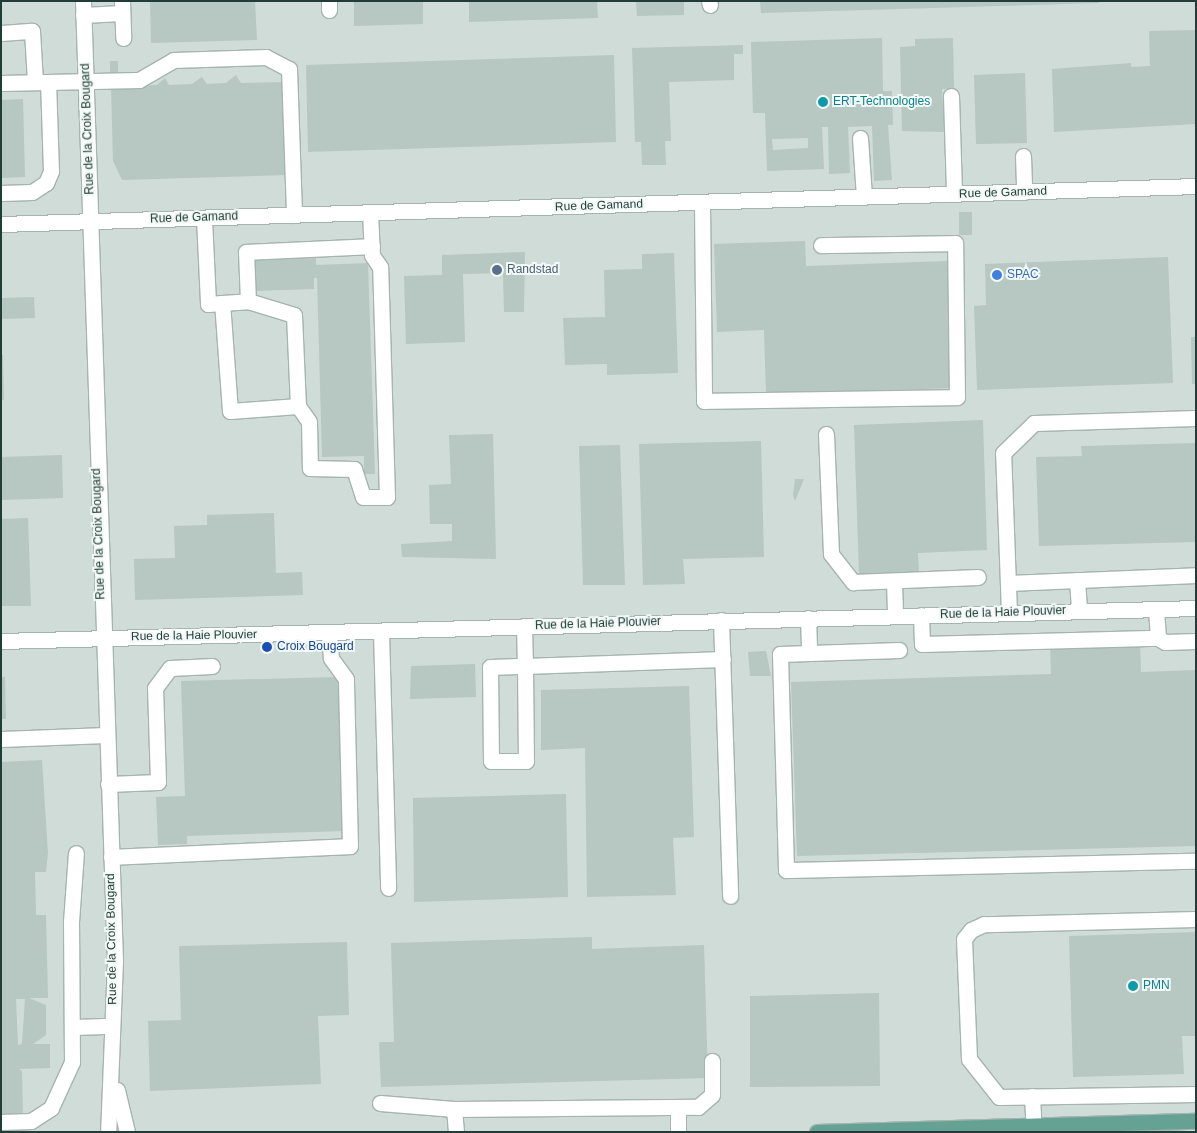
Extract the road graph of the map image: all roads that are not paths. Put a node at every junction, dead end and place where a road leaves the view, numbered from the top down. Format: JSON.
{"nodes":[{"id":1,"x":122,"y":7,"type":"edge"},
{"id":2,"x":83,"y":8,"type":"edge"},
{"id":3,"x":1,"y":33,"type":"edge"},
{"id":4,"x":123,"y":38,"type":"dead end"},
{"id":5,"x":86,"y":81,"type":"junction"},
{"id":6,"x":41,"y":82,"type":"junction"},
{"id":7,"x":1,"y":83,"type":"edge"},
{"id":8,"x":951,"y":96,"type":"dead end"},
{"id":9,"x":860,"y":138,"type":"dead end"},
{"id":10,"x":1023,"y":156,"type":"dead end"},
{"id":11,"x":1196,"y":186,"type":"edge"},
{"id":12,"x":1024,"y":192,"type":"junction"},
{"id":13,"x":1,"y":193,"type":"edge"},
{"id":14,"x":954,"y":194,"type":"junction"},
{"id":15,"x":864,"y":197,"type":"junction"},
{"id":16,"x":702,"y":203,"type":"junction"},
{"id":17,"x":370,"y":213,"type":"junction"},
{"id":18,"x":294,"y":215,"type":"junction"},
{"id":19,"x":204,"y":218,"type":"junction"},
{"id":20,"x":91,"y":222,"type":"junction"},
{"id":21,"x":1,"y":224,"type":"edge"},
{"id":22,"x":821,"y":245,"type":"dead end"},
{"id":23,"x":372,"y":246,"type":"junction"},
{"id":24,"x":248,"y":301,"type":"junction"},
{"id":25,"x":222,"y":303,"type":"junction"},
{"id":26,"x":298,"y":406,"type":"junction"},
{"id":27,"x":1196,"y":418,"type":"edge"},
{"id":28,"x":826,"y":434,"type":"dead end"},
{"id":29,"x":1196,"y":575,"type":"edge"},
{"id":30,"x":978,"y":577,"type":"dead end"},
{"id":31,"x":1077,"y":580,"type":"junction"},
{"id":32,"x":894,"y":582,"type":"junction"},
{"id":33,"x":1008,"y":583,"type":"junction"},
{"id":34,"x":1196,"y":608,"type":"edge"},
{"id":35,"x":1156,"y":609,"type":"junction"},
{"id":36,"x":1078,"y":611,"type":"junction"},
{"id":37,"x":1009,"y":613,"type":"junction"},
{"id":38,"x":894,"y":615,"type":"junction"},
{"id":39,"x":921,"y":615,"type":"junction"},
{"id":40,"x":808,"y":618,"type":"junction"},
{"id":41,"x":722,"y":620,"type":"junction"},
{"id":42,"x":524,"y":626,"type":"junction"},
{"id":43,"x":381,"y":632,"type":"junction"},
{"id":44,"x":329,"y":633,"type":"junction"},
{"id":45,"x":1158,"y":638,"type":"junction"},
{"id":46,"x":102,"y":639,"type":"junction"},
{"id":47,"x":1196,"y":641,"type":"edge"},
{"id":48,"x":1,"y":642,"type":"edge"},
{"id":49,"x":899,"y":650,"type":"dead end"},
{"id":50,"x":809,"y":653,"type":"junction"},
{"id":51,"x":723,"y":659,"type":"junction"},
{"id":52,"x":212,"y":666,"type":"dead end"},
{"id":53,"x":525,"y":666,"type":"junction"},
{"id":54,"x":106,"y":735,"type":"junction"},
{"id":55,"x":1,"y":739,"type":"edge"},
{"id":56,"x":108,"y":784,"type":"junction"},
{"id":57,"x":76,"y":853,"type":"dead end"},
{"id":58,"x":111,"y":857,"type":"junction"},
{"id":59,"x":1196,"y":861,"type":"edge"},
{"id":60,"x":388,"y":888,"type":"dead end"},
{"id":61,"x":730,"y":896,"type":"dead end"},
{"id":62,"x":1196,"y":919,"type":"edge"},
{"id":63,"x":74,"y":1026,"type":"junction"},
{"id":64,"x":112,"y":1026,"type":"junction"},
{"id":65,"x":712,"y":1061,"type":"dead end"},
{"id":66,"x":111,"y":1067,"type":"junction"},
{"id":67,"x":1196,"y":1094,"type":"edge"},
{"id":68,"x":1032,"y":1096,"type":"junction"},
{"id":69,"x":380,"y":1103,"type":"dead end"},
{"id":70,"x":454,"y":1109,"type":"junction"},
{"id":71,"x":678,"y":1109,"type":"junction"},
{"id":72,"x":1196,"y":1120,"type":"edge"},
{"id":73,"x":1,"y":1122,"type":"edge"},
{"id":74,"x":1033,"y":1128,"type":"edge"},
{"id":75,"x":108,"y":1132,"type":"edge"},
{"id":76,"x":127,"y":1132,"type":"edge"},
{"id":77,"x":456,"y":1132,"type":"edge"},
{"id":78,"x":678,"y":1132,"type":"edge"},
{"id":79,"x":816,"y":1132,"type":"edge"}],
"edges":[{"from":1,"to":2,"type":"street"},
{"from":1,"to":4,"type":"street"},
{"from":2,"to":5,"type":"street","name":"Rue de la Croix Bougard"},
{"from":3,"to":6,"type":"street"},
{"from":5,"to":6,"type":"street"},
{"from":5,"to":18,"type":"street"},
{"from":5,"to":20,"type":"street","name":"Rue de la Croix Bougard"},
{"from":6,"to":7,"type":"street"},
{"from":6,"to":13,"type":"street"},
{"from":8,"to":14,"type":"street"},
{"from":9,"to":15,"type":"street"},
{"from":10,"to":12,"type":"street"},
{"from":11,"to":12,"type":"street","name":"Rue de Gamand"},
{"from":12,"to":14,"type":"street","name":"Rue de Gamand"},
{"from":14,"to":15,"type":"street","name":"Rue de Gamand"},
{"from":15,"to":16,"type":"street","name":"Rue de Gamand"},
{"from":16,"to":17,"type":"street","name":"Rue de Gamand"},
{"from":16,"to":22,"type":"street"},
{"from":17,"to":18,"type":"street","name":"Rue de Gamand"},
{"from":17,"to":23,"type":"street"},
{"from":18,"to":19,"type":"street","name":"Rue de Gamand"},
{"from":19,"to":20,"type":"street","name":"Rue de Gamand"},
{"from":19,"to":25,"type":"street"},
{"from":20,"to":21,"type":"street","name":"Rue de Gamand"},
{"from":20,"to":46,"type":"street","name":"Rue de la Croix Bougard"},
{"from":23,"to":24,"type":"street"},
{"from":23,"to":26,"type":"street"},
{"from":24,"to":25,"type":"street"},
{"from":24,"to":26,"type":"street"},
{"from":25,"to":26,"type":"street"},
{"from":27,"to":33,"type":"street"},
{"from":28,"to":32,"type":"street"},
{"from":29,"to":31,"type":"street"},
{"from":30,"to":32,"type":"street"},
{"from":31,"to":33,"type":"street"},
{"from":31,"to":36,"type":"street"},
{"from":32,"to":38,"type":"street"},
{"from":33,"to":37,"type":"street"},
{"from":34,"to":35,"type":"street","name":"Rue de la Haie Plouvier"},
{"from":35,"to":36,"type":"street","name":"Rue de la Haie Plouvier"},
{"from":35,"to":45,"type":"street"},
{"from":36,"to":37,"type":"street","name":"Rue de la Haie Plouvier"},
{"from":37,"to":39,"type":"street","name":"Rue de la Haie Plouvier"},
{"from":38,"to":39,"type":"street","name":"Rue de la Haie Plouvier"},
{"from":38,"to":40,"type":"street","name":"Rue de la Haie Plouvier"},
{"from":39,"to":45,"type":"street"},
{"from":40,"to":41,"type":"street","name":"Rue de la Haie Plouvier"},
{"from":40,"to":50,"type":"street"},
{"from":41,"to":42,"type":"street","name":"Rue de la Haie Plouvier"},
{"from":41,"to":51,"type":"street"},
{"from":42,"to":43,"type":"street","name":"Rue de la Haie Plouvier"},
{"from":42,"to":53,"type":"street"},
{"from":43,"to":44,"type":"street","name":"Rue de la Haie Plouvier"},
{"from":43,"to":60,"type":"street"},
{"from":44,"to":46,"type":"street","name":"Rue de la Haie Plouvier"},
{"from":44,"to":58,"type":"street"},
{"from":45,"to":47,"type":"street"},
{"from":46,"to":48,"type":"street","name":"Rue de la Haie Plouvier"},
{"from":46,"to":54,"type":"street","name":"Rue de la Croix Bougard"},
{"from":49,"to":50,"type":"street"},
{"from":50,"to":59,"type":"street"},
{"from":51,"to":53,"type":"street"},
{"from":51,"to":61,"type":"street"},
{"from":52,"to":56,"type":"street"},
{"from":53,"to":53,"type":"street"},
{"from":54,"to":55,"type":"street"},
{"from":54,"to":56,"type":"street","name":"Rue de la Croix Bougard"},
{"from":56,"to":58,"type":"street","name":"Rue de la Croix Bougard"},
{"from":57,"to":63,"type":"street"},
{"from":58,"to":64,"type":"street","name":"Rue de la Croix Bougard"},
{"from":62,"to":68,"type":"street"},
{"from":63,"to":64,"type":"street"},
{"from":63,"to":73,"type":"street"},
{"from":64,"to":66,"type":"street","name":"Rue de la Croix Bougard"},
{"from":65,"to":71,"type":"street"},
{"from":66,"to":75,"type":"street"},
{"from":66,"to":76,"type":"street"},
{"from":67,"to":68,"type":"street"},
{"from":68,"to":74,"type":"street"},
{"from":69,"to":70,"type":"street"},
{"from":70,"to":71,"type":"street"},
{"from":70,"to":77,"type":"street"},
{"from":71,"to":78,"type":"street"},
{"from":72,"to":74,"type":"main road"},
{"from":74,"to":79,"type":"main road"}]}
